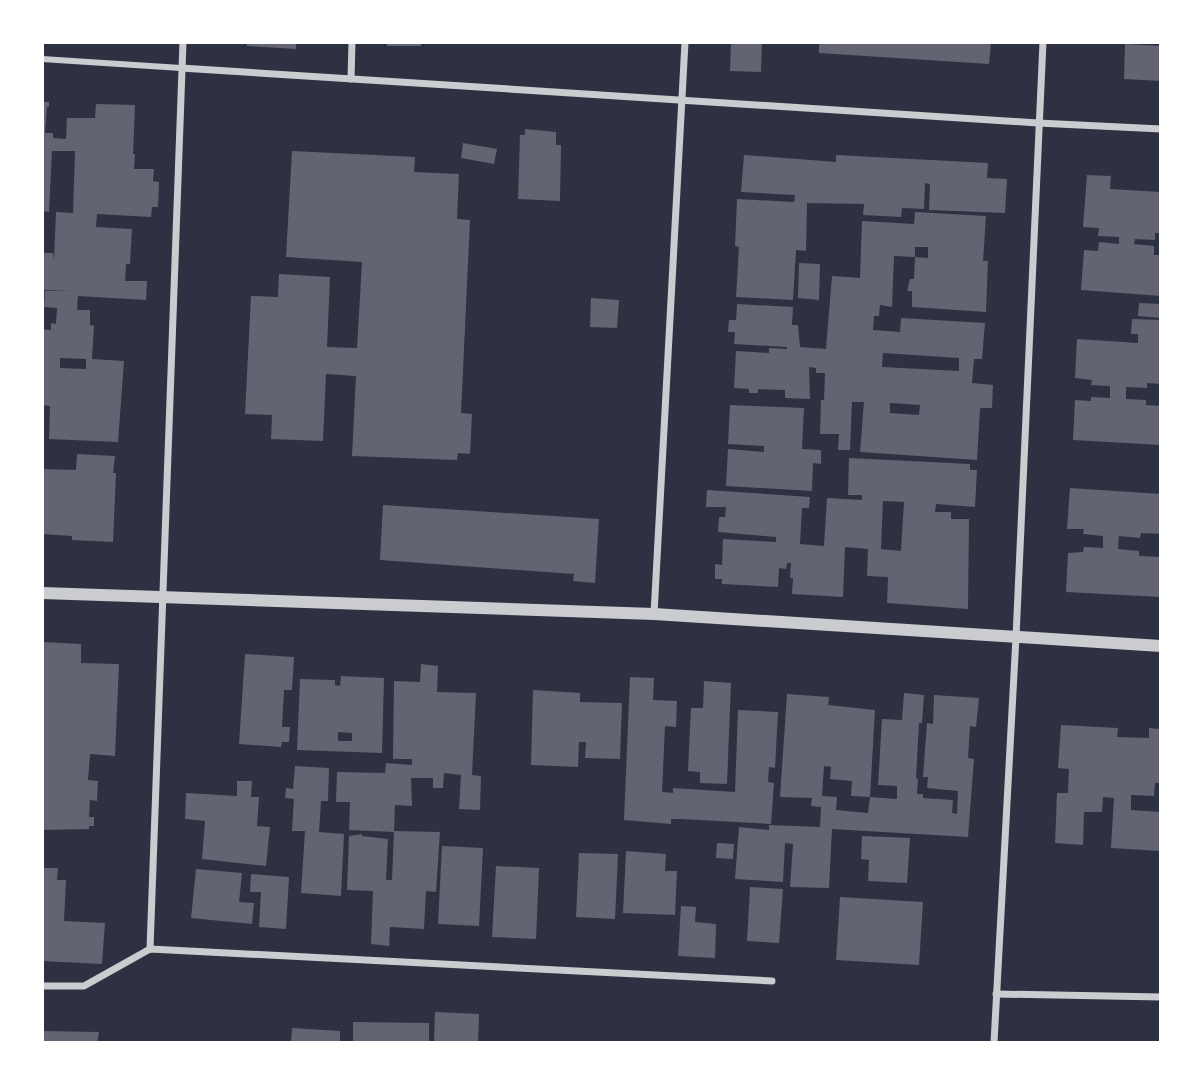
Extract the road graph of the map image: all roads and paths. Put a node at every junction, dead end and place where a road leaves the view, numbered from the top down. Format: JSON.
{"nodes":[{"id":1,"x":183,"y":42,"type":"edge"},
{"id":2,"x":352,"y":42,"type":"edge"},
{"id":3,"x":685,"y":42,"type":"edge"},
{"id":4,"x":1043,"y":42,"type":"edge"},
{"id":5,"x":42,"y":59,"type":"edge"},
{"id":6,"x":181,"y":68,"type":"junction"},
{"id":7,"x":351,"y":79,"type":"junction"},
{"id":8,"x":681,"y":100,"type":"junction"},
{"id":9,"x":1038,"y":123,"type":"junction"},
{"id":10,"x":1161,"y":129,"type":"edge"},
{"id":11,"x":42,"y":593,"type":"edge"},
{"id":12,"x":162,"y":598,"type":"junction"},
{"id":13,"x":654,"y":614,"type":"junction"},
{"id":14,"x":1016,"y":637,"type":"junction"},
{"id":15,"x":1161,"y":646,"type":"edge"},
{"id":16,"x":150,"y":949,"type":"junction"},
{"id":17,"x":772,"y":982,"type":"dead end"},
{"id":18,"x":42,"y":986,"type":"edge"},
{"id":19,"x":996,"y":994,"type":"junction"},
{"id":20,"x":1161,"y":997,"type":"edge"},
{"id":21,"x":994,"y":1043,"type":"edge"}],
"edges":[{"from":1,"to":6,"type":"street"},
{"from":2,"to":7,"type":"street"},
{"from":3,"to":8,"type":"street"},
{"from":4,"to":9,"type":"street"},
{"from":5,"to":6,"type":"street"},
{"from":6,"to":7,"type":"street"},
{"from":6,"to":12,"type":"street"},
{"from":7,"to":8,"type":"street"},
{"from":8,"to":9,"type":"street"},
{"from":8,"to":13,"type":"street"},
{"from":9,"to":10,"type":"street"},
{"from":9,"to":14,"type":"street"},
{"from":11,"to":12,"type":"street"},
{"from":12,"to":13,"type":"street"},
{"from":12,"to":16,"type":"street"},
{"from":13,"to":14,"type":"street"},
{"from":14,"to":15,"type":"street"},
{"from":14,"to":19,"type":"street"},
{"from":16,"to":17,"type":"street"},
{"from":16,"to":18,"type":"street"},
{"from":19,"to":20,"type":"street"},
{"from":19,"to":21,"type":"street"}]}
